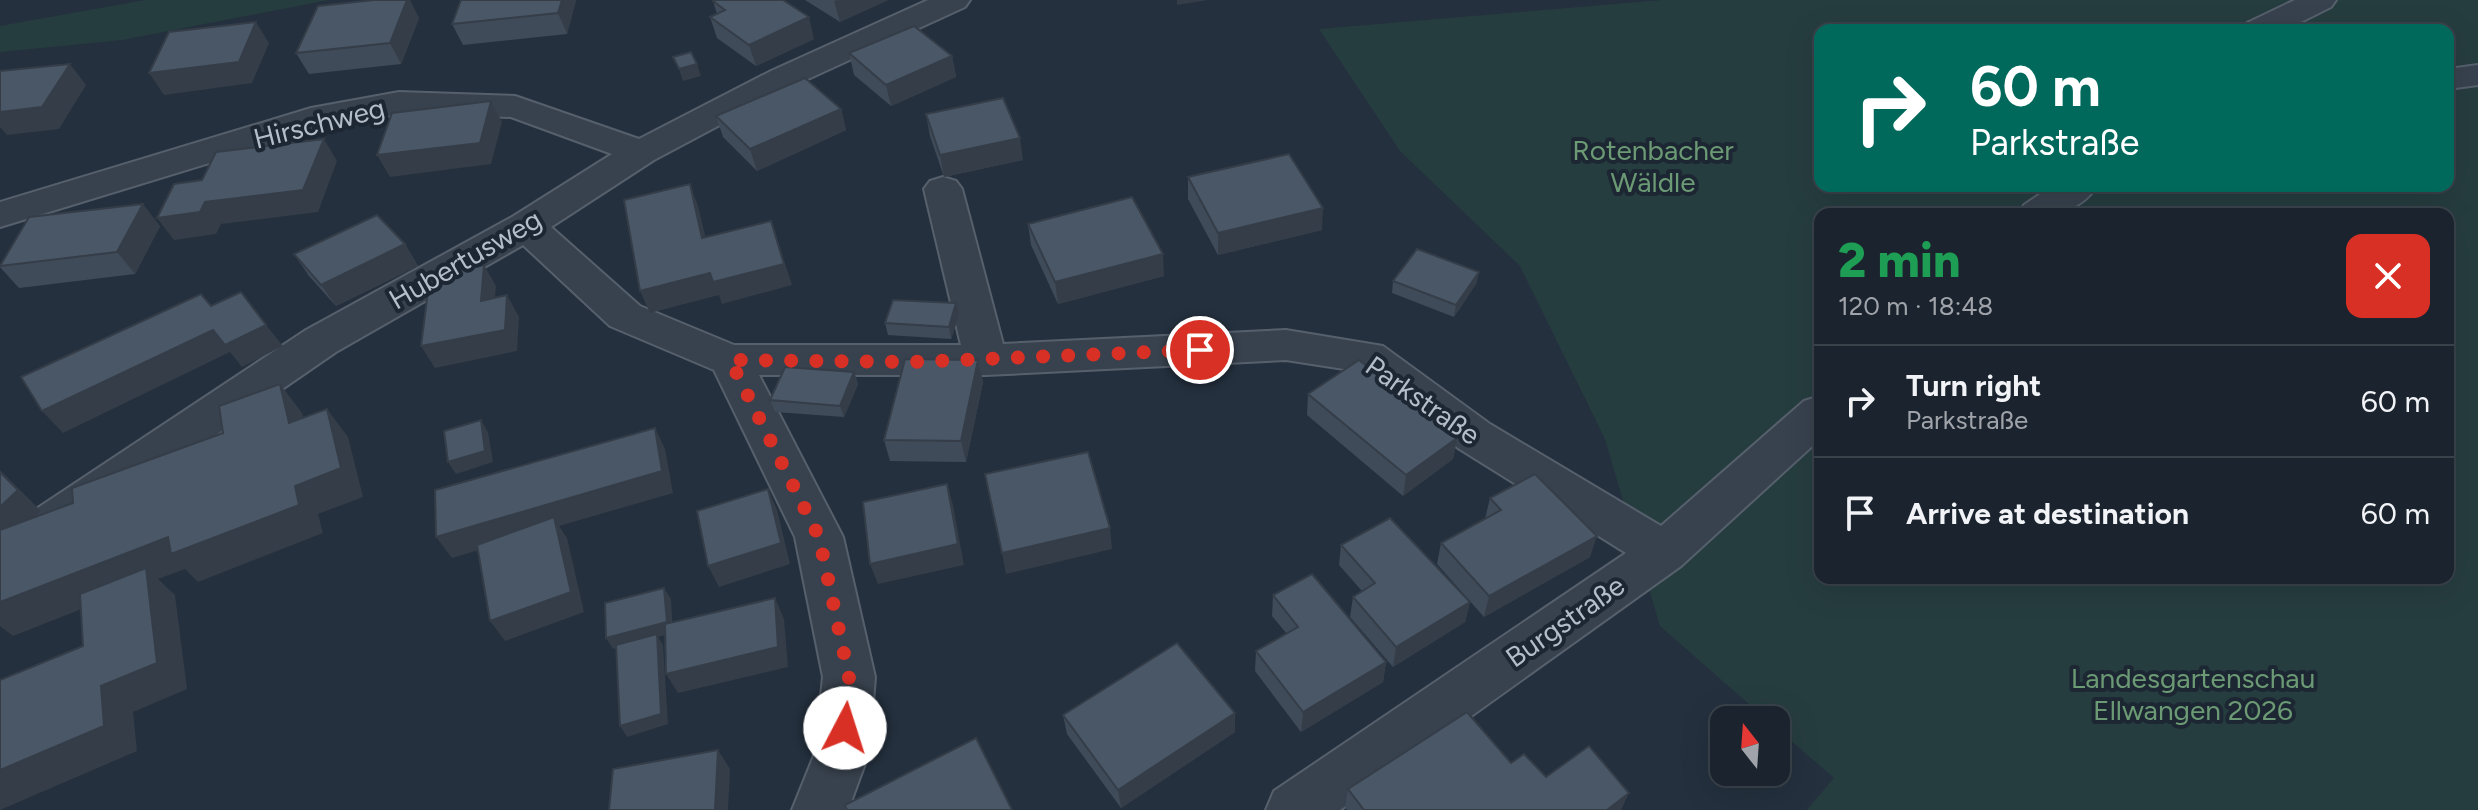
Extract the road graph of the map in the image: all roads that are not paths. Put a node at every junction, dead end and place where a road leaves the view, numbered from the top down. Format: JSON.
{"nodes":[{"id":1,"x":954,"y":0,"type":"edge"},
{"id":2,"x":2320,"y":0,"type":"edge"},
{"id":3,"x":2271,"y":24,"type":"edge"},
{"id":4,"x":2478,"y":75,"type":"edge"},
{"id":5,"x":2454,"y":78,"type":"edge"},
{"id":6,"x":641,"y":152,"type":"junction"},
{"id":7,"x":943,"y":189,"type":"dead end"},
{"id":8,"x":2069,"y":192,"type":"edge"},
{"id":9,"x":2046,"y":208,"type":"edge"},
{"id":10,"x":0,"y":215,"type":"edge"},
{"id":11,"x":526,"y":226,"type":"junction"},
{"id":12,"x":730,"y":360,"type":"junction"},
{"id":13,"x":986,"y":360,"type":"junction"},
{"id":14,"x":1814,"y":418,"type":"edge"},
{"id":15,"x":1664,"y":552,"type":"junction"},
{"id":16,"x":0,"y":558,"type":"edge"},
{"id":17,"x":820,"y":810,"type":"edge"},
{"id":18,"x":1294,"y":810,"type":"edge"}],
"edges":[{"from":1,"to":6,"type":"street","name":"Hubertusweg"},
{"from":2,"to":3,"type":"street"},
{"from":4,"to":5,"type":"street"},
{"from":6,"to":10,"type":"street","name":"Hirschweg"},
{"from":6,"to":11,"type":"street","name":"Hubertusweg"},
{"from":7,"to":13,"type":"street"},
{"from":8,"to":9,"type":"street"},
{"from":11,"to":12,"type":"street","name":"Parkstraße"},
{"from":11,"to":16,"type":"street","name":"Hubertusweg"},
{"from":12,"to":13,"type":"street","name":"Parkstraße"},
{"from":12,"to":17,"type":"street"},
{"from":13,"to":15,"type":"street","name":"Parkstraße"},
{"from":14,"to":15,"type":"street","name":"Burgstraße"},
{"from":15,"to":18,"type":"street","name":"Burgstraße"}]}
